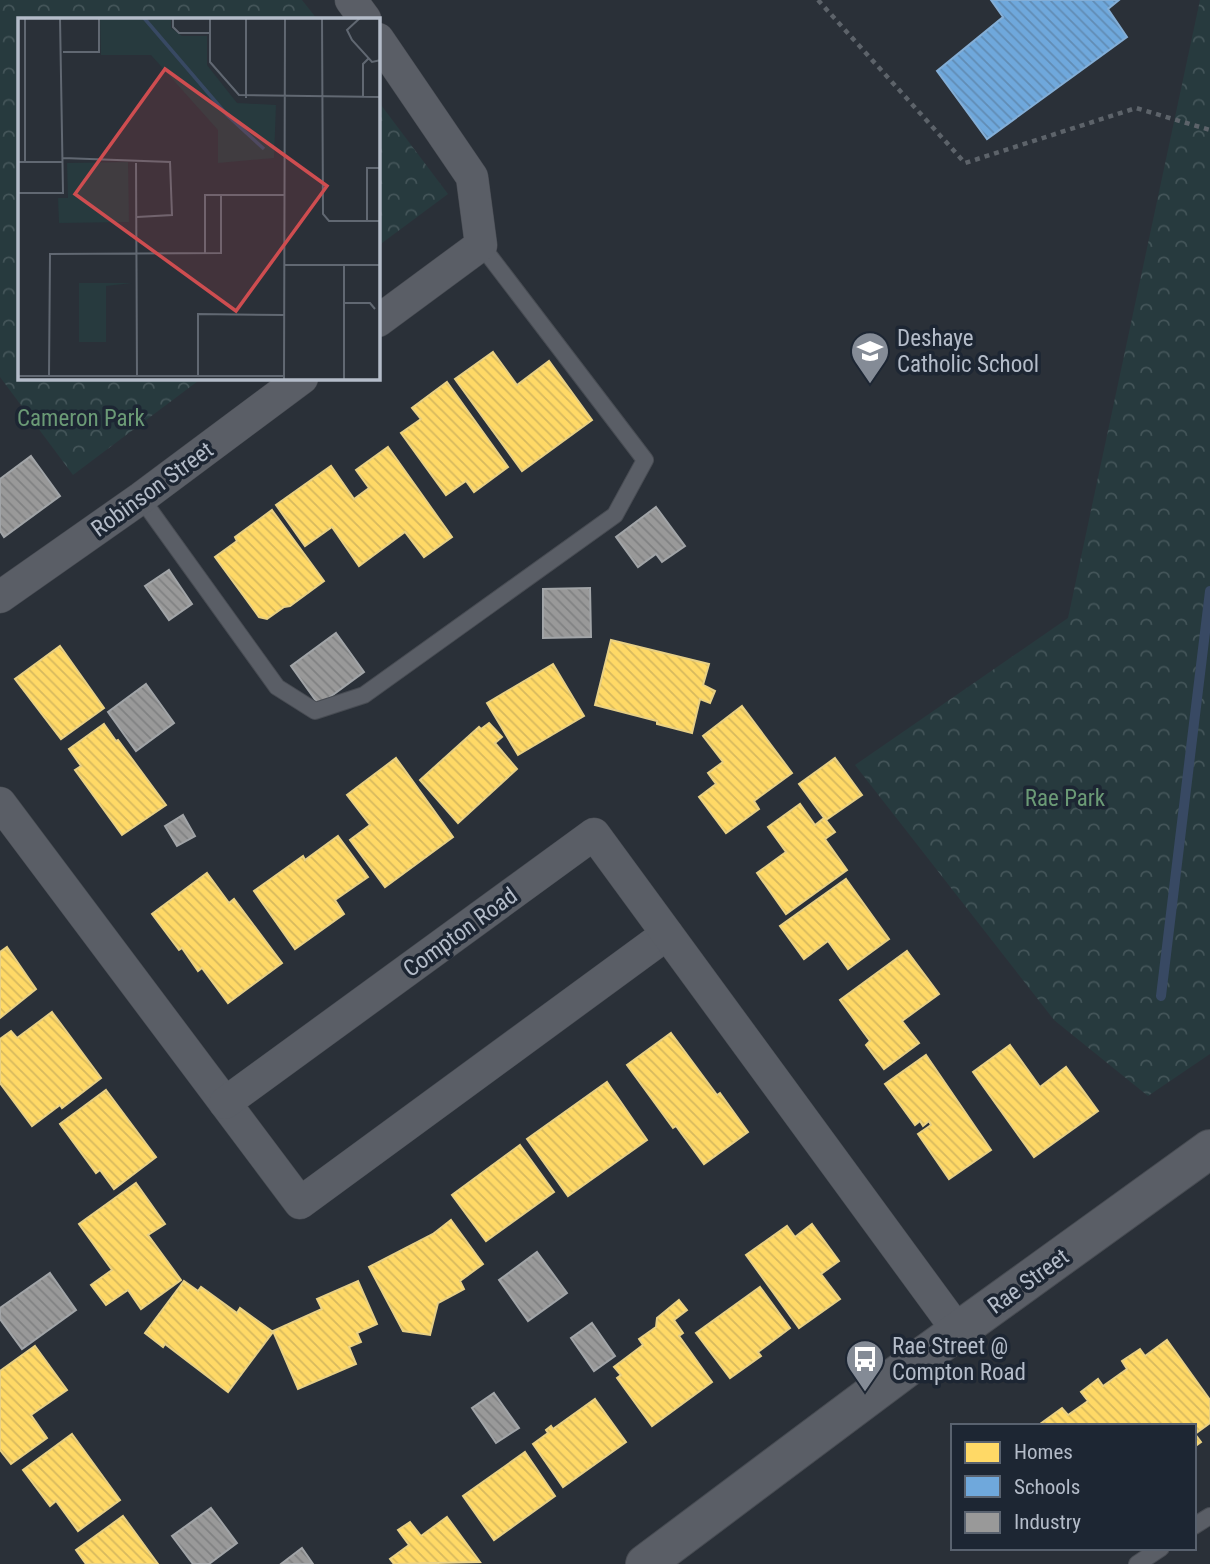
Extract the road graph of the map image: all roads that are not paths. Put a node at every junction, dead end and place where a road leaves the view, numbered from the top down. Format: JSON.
{"nodes":[{"id":1,"x":351,"y":0,"type":"edge"},
{"id":2,"x":364,"y":18,"type":"edge"},
{"id":3,"x":380,"y":42,"type":"edge"},
{"id":4,"x":481,"y":245,"type":"junction"},
{"id":5,"x":380,"y":320,"type":"edge"},
{"id":6,"x":299,"y":380,"type":"edge"},
{"id":7,"x":141,"y":498,"type":"junction"},
{"id":8,"x":0,"y":597,"type":"edge"},
{"id":9,"x":0,"y":803,"type":"edge"},
{"id":10,"x":667,"y":934,"type":"junction"},
{"id":11,"x":225,"y":1103,"type":"junction"},
{"id":12,"x":1210,"y":1149,"type":"edge"},
{"id":13,"x":958,"y":1331,"type":"junction"},
{"id":14,"x":1158,"y":1550,"type":"edge"},
{"id":15,"x":645,"y":1564,"type":"edge"},
{"id":16,"x":1137,"y":1564,"type":"edge"}],
"edges":[{"from":1,"to":2,"type":"street"},
{"from":3,"to":4,"type":"street"},
{"from":4,"to":5,"type":"street"},
{"from":4,"to":7,"type":"lane"},
{"from":6,"to":7,"type":"street","name":"Robinson Street"},
{"from":7,"to":8,"type":"street","name":"Robinson Street"},
{"from":9,"to":11,"type":"street"},
{"from":10,"to":11,"type":"street"},
{"from":10,"to":11,"type":"street","name":"Compton Road"},
{"from":10,"to":13,"type":"street","name":"Compton Road"},
{"from":12,"to":13,"type":"street","name":"Rae Street"},
{"from":13,"to":15,"type":"street","name":"Rae Street"},
{"from":14,"to":16,"type":"lane"}]}
